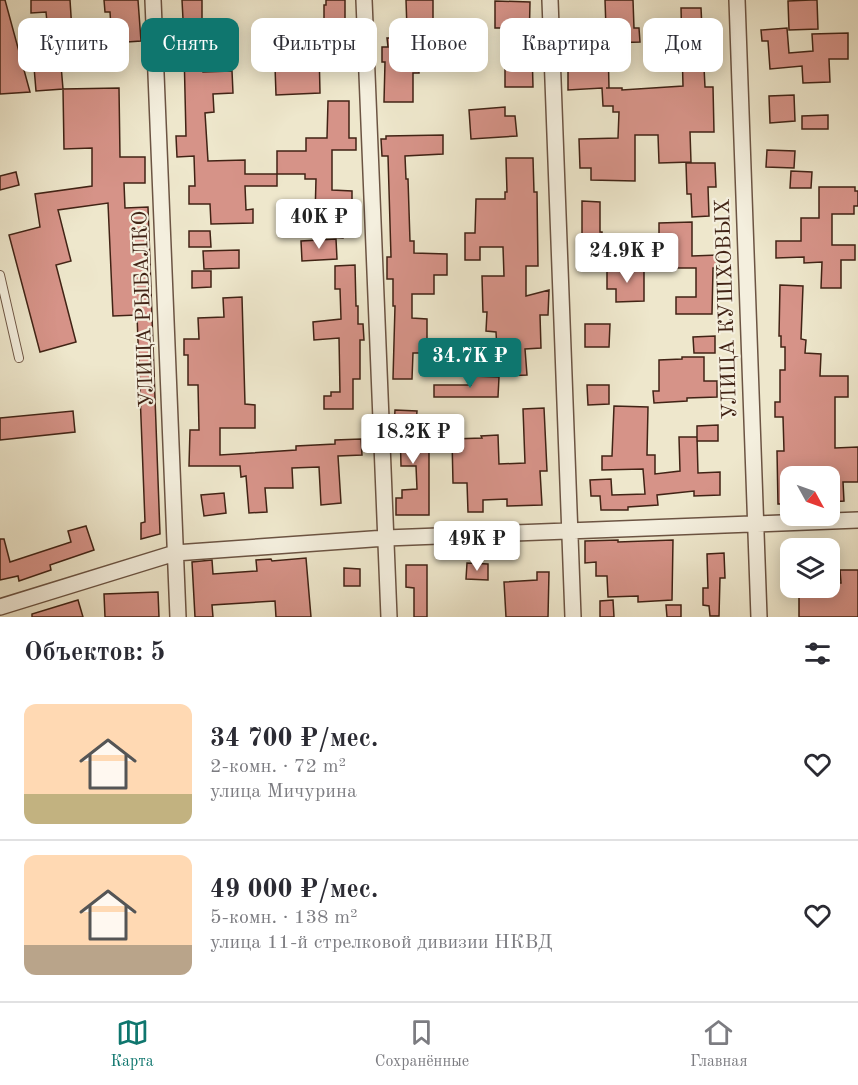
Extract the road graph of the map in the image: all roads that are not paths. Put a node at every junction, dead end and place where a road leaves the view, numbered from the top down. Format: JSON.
{"nodes":[{"id":1,"x":153,"y":0,"type":"edge"},
{"id":2,"x":364,"y":0,"type":"edge"},
{"id":3,"x":550,"y":0,"type":"edge"},
{"id":4,"x":737,"y":0,"type":"edge"},
{"id":5,"x":0,"y":275,"type":"edge"},
{"id":6,"x":20,"y":358,"type":"dead end"},
{"id":7,"x":858,"y":520,"type":"edge"},
{"id":8,"x":755,"y":524,"type":"junction"},
{"id":9,"x":570,"y":532,"type":"junction"},
{"id":10,"x":386,"y":538,"type":"junction"},
{"id":11,"x":175,"y":553,"type":"junction"},
{"id":12,"x":0,"y":607,"type":"edge"},
{"id":13,"x":177,"y":617,"type":"edge"},
{"id":14,"x":389,"y":617,"type":"edge"},
{"id":15,"x":573,"y":617,"type":"edge"},
{"id":16,"x":759,"y":617,"type":"edge"}],
"edges":[{"from":1,"to":11,"type":"street","name":"УЛИЦА РЫБАЛКО"},
{"from":2,"to":10,"type":"street"},
{"from":3,"to":9,"type":"street"},
{"from":4,"to":8,"type":"street","name":"УЛИЦА КУШХОВЫХ"},
{"from":5,"to":6,"type":"lane"},
{"from":7,"to":8,"type":"street"},
{"from":8,"to":9,"type":"street"},
{"from":8,"to":16,"type":"street","name":"УЛИЦА КУШХОВЫХ"},
{"from":9,"to":10,"type":"street"},
{"from":9,"to":15,"type":"street"},
{"from":10,"to":11,"type":"street"},
{"from":10,"to":14,"type":"street"},
{"from":11,"to":12,"type":"street"},
{"from":11,"to":13,"type":"street","name":"УЛИЦА РЫБАЛКО"}]}
